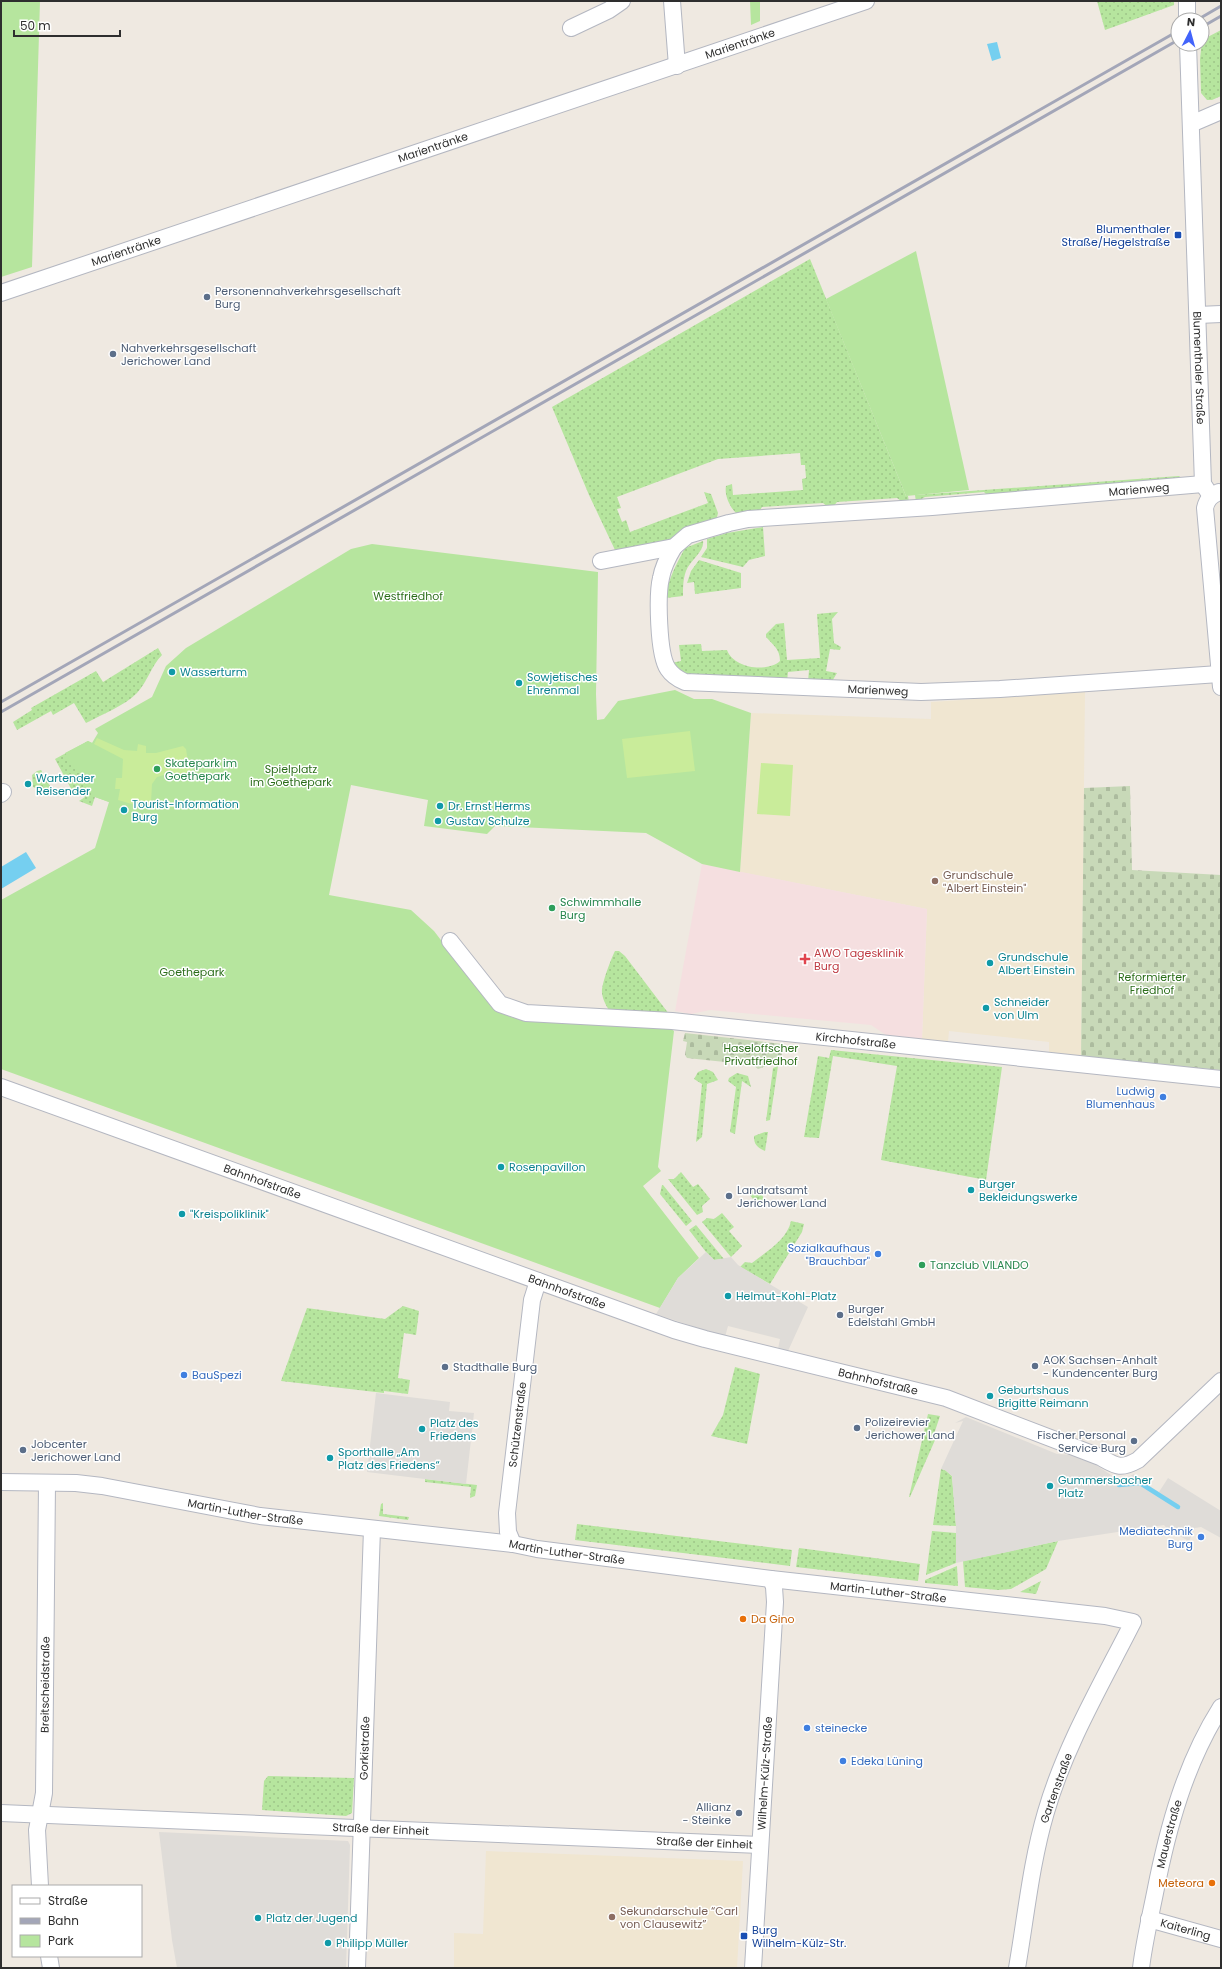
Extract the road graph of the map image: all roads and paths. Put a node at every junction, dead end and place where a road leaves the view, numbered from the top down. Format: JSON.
{"nodes":[{"id":1,"x":622,"y":1,"type":"edge"},
{"id":2,"x":672,"y":1,"type":"edge"},
{"id":3,"x":866,"y":1,"type":"edge"},
{"id":4,"x":1187,"y":1,"type":"edge"},
{"id":5,"x":1187,"y":12,"type":"edge"},
{"id":6,"x":571,"y":28,"type":"dead end"},
{"id":7,"x":1188,"y":52,"type":"edge"},
{"id":8,"x":677,"y":66,"type":"junction"},
{"id":9,"x":1221,"y":111,"type":"edge"},
{"id":10,"x":1191,"y":124,"type":"junction"},
{"id":11,"x":1,"y":293,"type":"edge"},
{"id":12,"x":1221,"y":314,"type":"edge"},
{"id":13,"x":1198,"y":315,"type":"junction"},
{"id":14,"x":1212,"y":491,"type":"edge"},
{"id":15,"x":674,"y":547,"type":"junction"},
{"id":16,"x":601,"y":561,"type":"dead end"},
{"id":17,"x":1220,"y":680,"type":"edge"},
{"id":18,"x":450,"y":941,"type":"dead end"},
{"id":19,"x":1221,"y":1079,"type":"edge"},
{"id":20,"x":1,"y":1088,"type":"edge"},
{"id":21,"x":538,"y":1281,"type":"junction"},
{"id":22,"x":1221,"y":1381,"type":"edge"},
{"id":23,"x":1,"y":1482,"type":"edge"},
{"id":24,"x":47,"y":1483,"type":"junction"},
{"id":25,"x":372,"y":1529,"type":"junction"},
{"id":26,"x":513,"y":1544,"type":"junction"},
{"id":27,"x":771,"y":1579,"type":"junction"},
{"id":28,"x":1133,"y":1622,"type":"joint"},
{"id":29,"x":1221,"y":1707,"type":"edge"},
{"id":30,"x":1,"y":1813,"type":"edge"},
{"id":31,"x":40,"y":1814,"type":"junction"},
{"id":32,"x":361,"y":1828,"type":"junction"},
{"id":33,"x":760,"y":1845,"type":"junction"},
{"id":34,"x":40,"y":1885,"type":"edge"},
{"id":35,"x":1149,"y":1919,"type":"junction"},
{"id":36,"x":1221,"y":1939,"type":"edge"},
{"id":37,"x":49,"y":1957,"type":"edge"},
{"id":38,"x":51,"y":1968,"type":"edge"},
{"id":39,"x":357,"y":1968,"type":"edge"},
{"id":40,"x":753,"y":1968,"type":"edge"},
{"id":41,"x":1017,"y":1968,"type":"edge"},
{"id":42,"x":1141,"y":1968,"type":"edge"}],
"edges":[{"from":1,"to":6,"type":"street"},
{"from":2,"to":8,"type":"street"},
{"from":3,"to":8,"type":"street","name":"Marientränke"},
{"from":4,"to":5,"type":"street"},
{"from":7,"to":10,"type":"street","name":"Blumenthaler Straße"},
{"from":8,"to":11,"type":"street","name":"Marientränke"},
{"from":9,"to":10,"type":"street"},
{"from":10,"to":13,"type":"street","name":"Blumenthaler Straße"},
{"from":12,"to":13,"type":"street"},
{"from":13,"to":14,"type":"street","name":"Blumenthaler Straße"},
{"from":14,"to":15,"type":"street","name":"Marienweg"},
{"from":14,"to":17,"type":"street","name":"Blumenthaler Straße"},
{"from":15,"to":16,"type":"street","name":"Marienweg"},
{"from":15,"to":17,"type":"street","name":"Marienweg"},
{"from":18,"to":19,"type":"street","name":"Kirchhofstraße"},
{"from":20,"to":21,"type":"street","name":"Bahnhofstraße"},
{"from":21,"to":22,"type":"street","name":"Bahnhofstraße"},
{"from":21,"to":26,"type":"street","name":"Schützenstraße"},
{"from":23,"to":24,"type":"street","name":"Martin-Luther-Straße"},
{"from":24,"to":25,"type":"street","name":"Martin-Luther-Straße"},
{"from":24,"to":31,"type":"street","name":"Breitscheidstraße"},
{"from":25,"to":26,"type":"street","name":"Martin-Luther-Straße"},
{"from":25,"to":32,"type":"street","name":"Gorkistraße"},
{"from":26,"to":27,"type":"street","name":"Martin-Luther-Straße"},
{"from":27,"to":28,"type":"street","name":"Martin-Luther-Straße"},
{"from":27,"to":33,"type":"street","name":"Wilhelm-Külz-Straße"},
{"from":28,"to":41,"type":"street","name":"Gartenstraße"},
{"from":29,"to":35,"type":"street","name":"Mauerstraße"},
{"from":30,"to":31,"type":"street","name":"Straße der Einheit"},
{"from":31,"to":32,"type":"street","name":"Straße der Einheit"},
{"from":31,"to":34,"type":"street","name":"Breitscheidstraße"},
{"from":32,"to":33,"type":"street","name":"Straße der Einheit"},
{"from":32,"to":39,"type":"street","name":"Gorkistraße"},
{"from":33,"to":40,"type":"street","name":"Wilhelm-Külz-Straße"},
{"from":35,"to":36,"type":"street","name":"Kaiterling"},
{"from":35,"to":42,"type":"street","name":"Mauerstraße"},
{"from":37,"to":38,"type":"street"}]}
